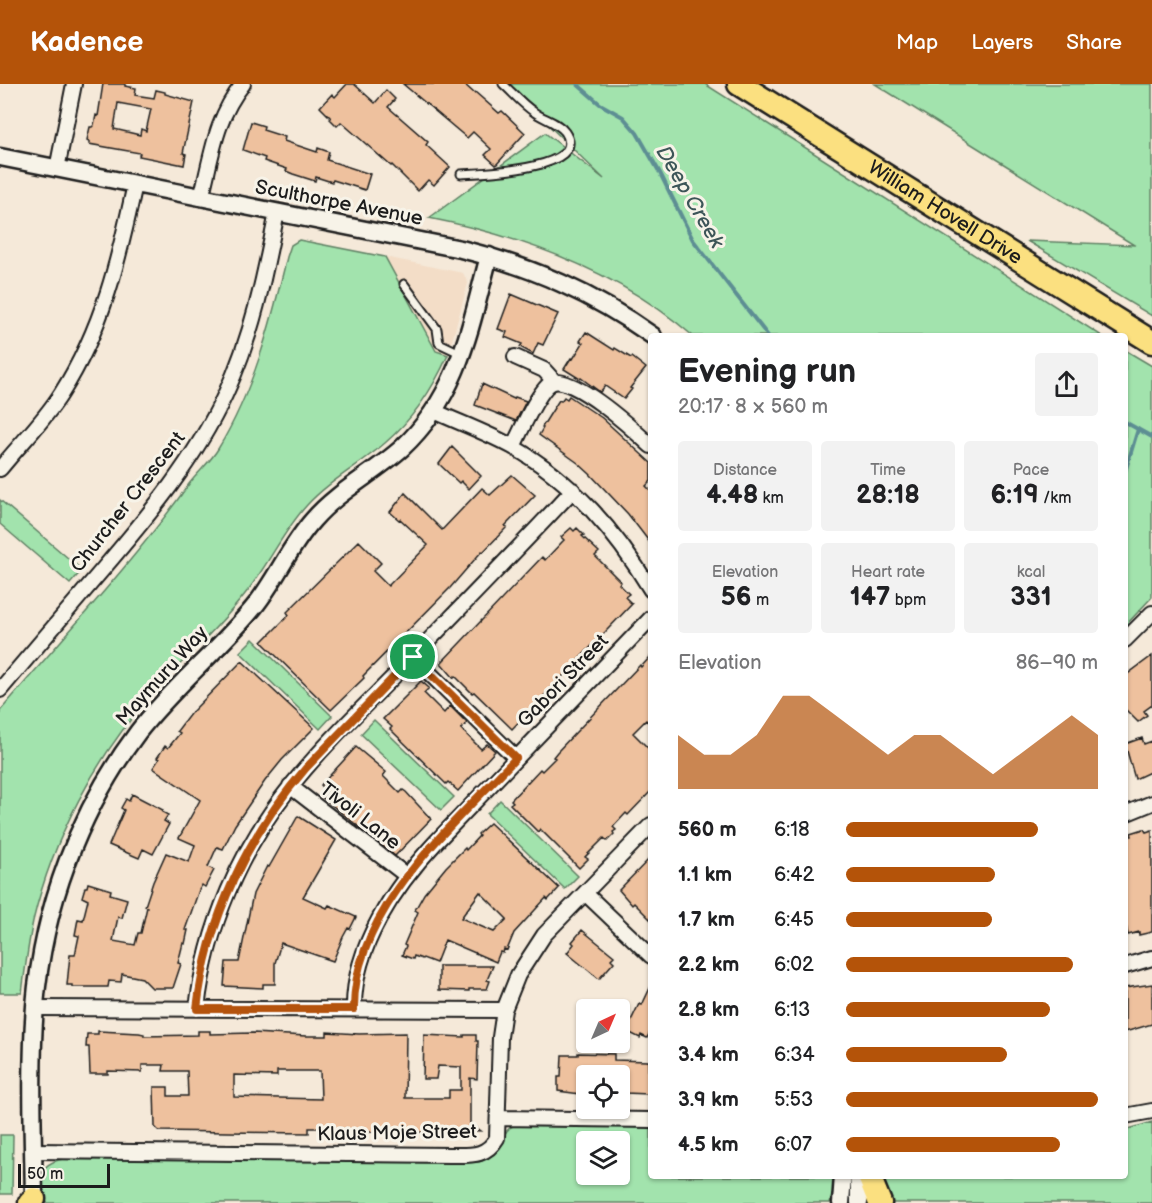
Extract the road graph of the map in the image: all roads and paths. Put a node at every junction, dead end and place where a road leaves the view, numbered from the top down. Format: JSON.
{"nodes":[{"id":1,"x":74,"y":84,"type":"edge"},
{"id":2,"x":243,"y":84,"type":"edge"},
{"id":3,"x":503,"y":84,"type":"edge"},
{"id":4,"x":739,"y":84,"type":"edge"},
{"id":5,"x":0,"y":157,"type":"edge"},
{"id":6,"x":57,"y":169,"type":"junction"},
{"id":7,"x":461,"y":174,"type":"dead end"},
{"id":8,"x":135,"y":184,"type":"junction"},
{"id":9,"x":201,"y":198,"type":"junction"},
{"id":10,"x":277,"y":212,"type":"junction"},
{"id":11,"x":489,"y":256,"type":"junction"},
{"id":12,"x":404,"y":284,"type":"dead end"},
{"id":13,"x":648,"y":333,"type":"edge"},
{"id":14,"x":1152,"y":342,"type":"edge"},
{"id":15,"x":462,"y":354,"type":"junction"},
{"id":16,"x":515,"y":357,"type":"dead end"},
{"id":17,"x":554,"y":381,"type":"junction"},
{"id":18,"x":434,"y":411,"type":"junction"},
{"id":19,"x":648,"y":443,"type":"edge"},
{"id":20,"x":513,"y":447,"type":"junction"},
{"id":21,"x":0,"y":469,"type":"edge"},
{"id":22,"x":573,"y":490,"type":"junction"},
{"id":23,"x":648,"y":585,"type":"edge"},
{"id":24,"x":1152,"y":613,"type":"edge"},
{"id":25,"x":648,"y":621,"type":"edge"},
{"id":26,"x":1128,"y":637,"type":"edge"},
{"id":27,"x":413,"y":657,"type":"junction"},
{"id":28,"x":0,"y":690,"type":"edge"},
{"id":29,"x":516,"y":758,"type":"junction"},
{"id":30,"x":290,"y":786,"type":"junction"},
{"id":31,"x":1152,"y":803,"type":"edge"},
{"id":32,"x":1128,"y":813,"type":"edge"},
{"id":33,"x":648,"y":828,"type":"edge"},
{"id":34,"x":406,"y":876,"type":"junction"},
{"id":35,"x":585,"y":893,"type":"junction"},
{"id":36,"x":648,"y":954,"type":"edge"},
{"id":37,"x":1152,"y":958,"type":"edge"},
{"id":38,"x":1128,"y":965,"type":"edge"},
{"id":39,"x":35,"y":1008,"type":"junction"},
{"id":40,"x":197,"y":1009,"type":"junction"},
{"id":41,"x":354,"y":1009,"type":"junction"},
{"id":42,"x":504,"y":1010,"type":"junction"},
{"id":43,"x":1152,"y":1111,"type":"edge"},
{"id":44,"x":1128,"y":1115,"type":"edge"},
{"id":45,"x":498,"y":1118,"type":"junction"},
{"id":46,"x":648,"y":1120,"type":"edge"},
{"id":47,"x":33,"y":1151,"type":"junction"},
{"id":48,"x":843,"y":1179,"type":"edge"},
{"id":49,"x":859,"y":1179,"type":"edge"},
{"id":50,"x":870,"y":1179,"type":"edge"},
{"id":51,"x":33,"y":1202,"type":"edge"},
{"id":52,"x":841,"y":1203,"type":"edge"},
{"id":53,"x":859,"y":1203,"type":"edge"},
{"id":54,"x":880,"y":1203,"type":"edge"}],
"edges":[{"from":1,"to":6,"type":"street"},
{"from":2,"to":9,"type":"street"},
{"from":3,"to":7,"type":"lane"},
{"from":4,"to":14,"type":"main road","name":"William Hovell Drive"},
{"from":5,"to":6,"type":"street","name":"Sculthorpe Avenue"},
{"from":6,"to":8,"type":"street","name":"Sculthorpe Avenue"},
{"from":8,"to":9,"type":"street","name":"Sculthorpe Avenue"},
{"from":8,"to":21,"type":"street"},
{"from":9,"to":10,"type":"street","name":"Sculthorpe Avenue"},
{"from":10,"to":11,"type":"street","name":"Sculthorpe Avenue"},
{"from":10,"to":28,"type":"street","name":"Churcher Crescent"},
{"from":11,"to":13,"type":"street","name":"Sculthorpe Avenue"},
{"from":11,"to":15,"type":"street","name":"Maymuru Way"},
{"from":12,"to":15,"type":"lane"},
{"from":15,"to":18,"type":"street","name":"Maymuru Way"},
{"from":16,"to":17,"type":"street"},
{"from":17,"to":19,"type":"street"},
{"from":17,"to":20,"type":"street"},
{"from":18,"to":20,"type":"street"},
{"from":18,"to":39,"type":"street","name":"Maymuru Way"},
{"from":20,"to":22,"type":"street"},
{"from":22,"to":23,"type":"street"},
{"from":22,"to":27,"type":"street"},
{"from":24,"to":26,"type":"street"},
{"from":25,"to":29,"type":"street","name":"Gabori Street"},
{"from":27,"to":29,"type":"street"},
{"from":27,"to":30,"type":"street"},
{"from":29,"to":34,"type":"street","name":"Gabori Street"},
{"from":30,"to":34,"type":"street","name":"Tivoli Lane"},
{"from":30,"to":40,"type":"street"},
{"from":31,"to":32,"type":"street"},
{"from":33,"to":35,"type":"street","name":"Klaus Moje Street"},
{"from":34,"to":41,"type":"street","name":"Gabori Street"},
{"from":35,"to":36,"type":"street"},
{"from":35,"to":42,"type":"street","name":"Klaus Moje Street"},
{"from":37,"to":38,"type":"street"},
{"from":39,"to":40,"type":"street"},
{"from":39,"to":47,"type":"street","name":"Maymuru Way"},
{"from":40,"to":41,"type":"street"},
{"from":41,"to":42,"type":"street"},
{"from":42,"to":45,"type":"street","name":"Klaus Moje Street"},
{"from":43,"to":44,"type":"street"},
{"from":45,"to":46,"type":"street"},
{"from":45,"to":47,"type":"street","name":"Klaus Moje Street"},
{"from":47,"to":51,"type":"street","name":"Maymuru Way"},
{"from":48,"to":52,"type":"street"},
{"from":49,"to":53,"type":"street"},
{"from":50,"to":54,"type":"main road"}]}
